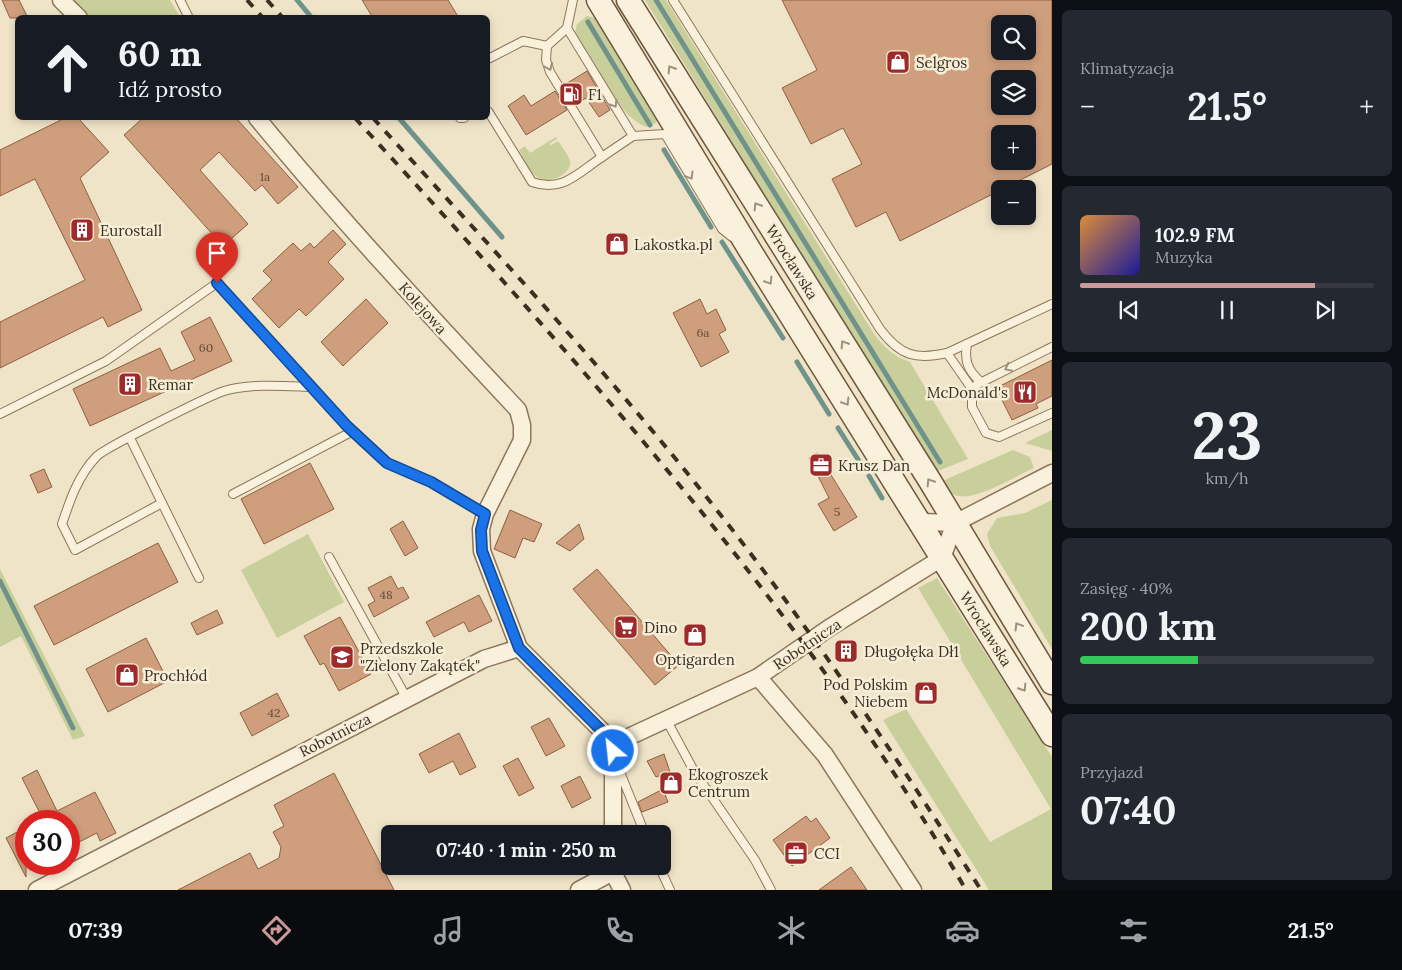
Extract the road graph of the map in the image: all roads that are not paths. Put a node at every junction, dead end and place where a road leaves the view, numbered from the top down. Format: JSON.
{"nodes":[{"id":1,"x":61,"y":0,"type":"edge"},
{"id":2,"x":180,"y":0,"type":"edge"},
{"id":3,"x":573,"y":0,"type":"edge"},
{"id":4,"x":598,"y":0,"type":"edge"},
{"id":5,"x":628,"y":0,"type":"edge"},
{"id":6,"x":673,"y":0,"type":"edge"},
{"id":7,"x":76,"y":15,"type":"edge"},
{"id":8,"x":188,"y":15,"type":"edge"},
{"id":9,"x":566,"y":28,"type":"junction"},
{"id":10,"x":547,"y":46,"type":"junction"},
{"id":11,"x":490,"y":58,"type":"edge"},
{"id":12,"x":490,"y":114,"type":"edge"},
{"id":13,"x":260,"y":120,"type":"edge"},
{"id":14,"x":633,"y":136,"type":"junction"},
{"id":15,"x":602,"y":157,"type":"junction"},
{"id":16,"x":751,"y":252,"type":"junction"},
{"id":17,"x":1052,"y":304,"type":"edge"},
{"id":18,"x":966,"y":344,"type":"junction"},
{"id":19,"x":1052,"y":347,"type":"edge"},
{"id":20,"x":947,"y":353,"type":"junction"},
{"id":21,"x":981,"y":382,"type":"junction"},
{"id":22,"x":312,"y":386,"type":"junction"},
{"id":23,"x":972,"y":389,"type":"junction"},
{"id":24,"x":0,"y":414,"type":"edge"},
{"id":25,"x":1052,"y":414,"type":"edge"},
{"id":26,"x":352,"y":431,"type":"junction"},
{"id":27,"x":130,"y":438,"type":"junction"},
{"id":28,"x":1052,"y":473,"type":"edge"},
{"id":29,"x":234,"y":494,"type":"dead end"},
{"id":30,"x":162,"y":504,"type":"junction"},
{"id":31,"x":485,"y":514,"type":"junction"},
{"id":32,"x":920,"y":522,"type":"junction"},
{"id":33,"x":955,"y":523,"type":"junction"},
{"id":34,"x":329,"y":557,"type":"dead end"},
{"id":35,"x":942,"y":558,"type":"junction"},
{"id":36,"x":199,"y":578,"type":"dead end"},
{"id":37,"x":519,"y":648,"type":"junction"},
{"id":38,"x":758,"y":677,"type":"junction"},
{"id":39,"x":1052,"y":683,"type":"edge"},
{"id":40,"x":407,"y":699,"type":"junction"},
{"id":41,"x":667,"y":721,"type":"junction"},
{"id":42,"x":1052,"y":735,"type":"edge"},
{"id":43,"x":613,"y":746,"type":"junction"},
{"id":44,"x":613,"y":825,"type":"edge"},
{"id":45,"x":643,"y":825,"type":"edge"},
{"id":46,"x":603,"y":875,"type":"edge"},
{"id":47,"x":616,"y":875,"type":"edge"},
{"id":48,"x":663,"y":875,"type":"edge"},
{"id":49,"x":37,"y":890,"type":"edge"},
{"id":50,"x":579,"y":890,"type":"edge"},
{"id":51,"x":622,"y":890,"type":"edge"},
{"id":52,"x":670,"y":890,"type":"edge"},
{"id":53,"x":770,"y":890,"type":"edge"},
{"id":54,"x":913,"y":890,"type":"edge"}],
"edges":[{"from":1,"to":7,"type":"street"},
{"from":2,"to":8,"type":"lane"},
{"from":3,"to":9,"type":"lane"},
{"from":4,"to":16,"type":"main road","name":"Wrocławska"},
{"from":33,"to":5,"type":"main road","name":"Wrocławska","one_way":true},
{"from":6,"to":20,"type":"lane"},
{"from":9,"to":10,"type":"lane"},
{"from":9,"to":14,"type":"lane","one_way":true},
{"from":10,"to":11,"type":"lane"},
{"from":10,"to":15,"type":"lane","one_way":true},
{"from":12,"to":15,"type":"lane"},
{"from":13,"to":31,"type":"street","name":"Kolejowa"},
{"from":14,"to":15,"type":"lane"},
{"from":14,"to":16,"type":"lane","one_way":true},
{"from":16,"to":32,"type":"main road","name":"Wrocławska","one_way":true},
{"from":17,"to":18,"type":"lane"},
{"from":18,"to":20,"type":"lane"},
{"from":18,"to":21,"type":"lane"},
{"from":19,"to":21,"type":"lane","one_way":true},
{"from":20,"to":23,"type":"lane"},
{"from":21,"to":23,"type":"lane"},
{"from":22,"to":24,"type":"lane"},
{"from":22,"to":26,"type":"lane"},
{"from":22,"to":27,"type":"lane"},
{"from":23,"to":25,"type":"lane"},
{"from":26,"to":29,"type":"lane"},
{"from":26,"to":31,"type":"lane"},
{"from":27,"to":30,"type":"lane"},
{"from":27,"to":30,"type":"lane"},
{"from":28,"to":33,"type":"street"},
{"from":30,"to":36,"type":"lane"},
{"from":31,"to":37,"type":"street","name":"Kolejowa"},
{"from":32,"to":33,"type":"street"},
{"from":32,"to":35,"type":"main road","name":"Wrocławska"},
{"from":33,"to":35,"type":"street"},
{"from":39,"to":33,"type":"main road","name":"Wrocławska","one_way":true},
{"from":34,"to":40,"type":"lane"},
{"from":35,"to":38,"type":"street","name":"Robotnicza"},
{"from":35,"to":42,"type":"main road","name":"Wrocławska","one_way":true},
{"from":37,"to":40,"type":"street","name":"Robotnicza"},
{"from":37,"to":43,"type":"street"},
{"from":38,"to":41,"type":"street","name":"Robotnicza"},
{"from":38,"to":54,"type":"street"},
{"from":40,"to":49,"type":"street","name":"Robotnicza"},
{"from":41,"to":43,"type":"street","name":"Robotnicza"},
{"from":41,"to":53,"type":"lane"},
{"from":43,"to":44,"type":"street"},
{"from":43,"to":45,"type":"lane"},
{"from":46,"to":50,"type":"street"},
{"from":47,"to":51,"type":"street"},
{"from":48,"to":52,"type":"lane"}]}
